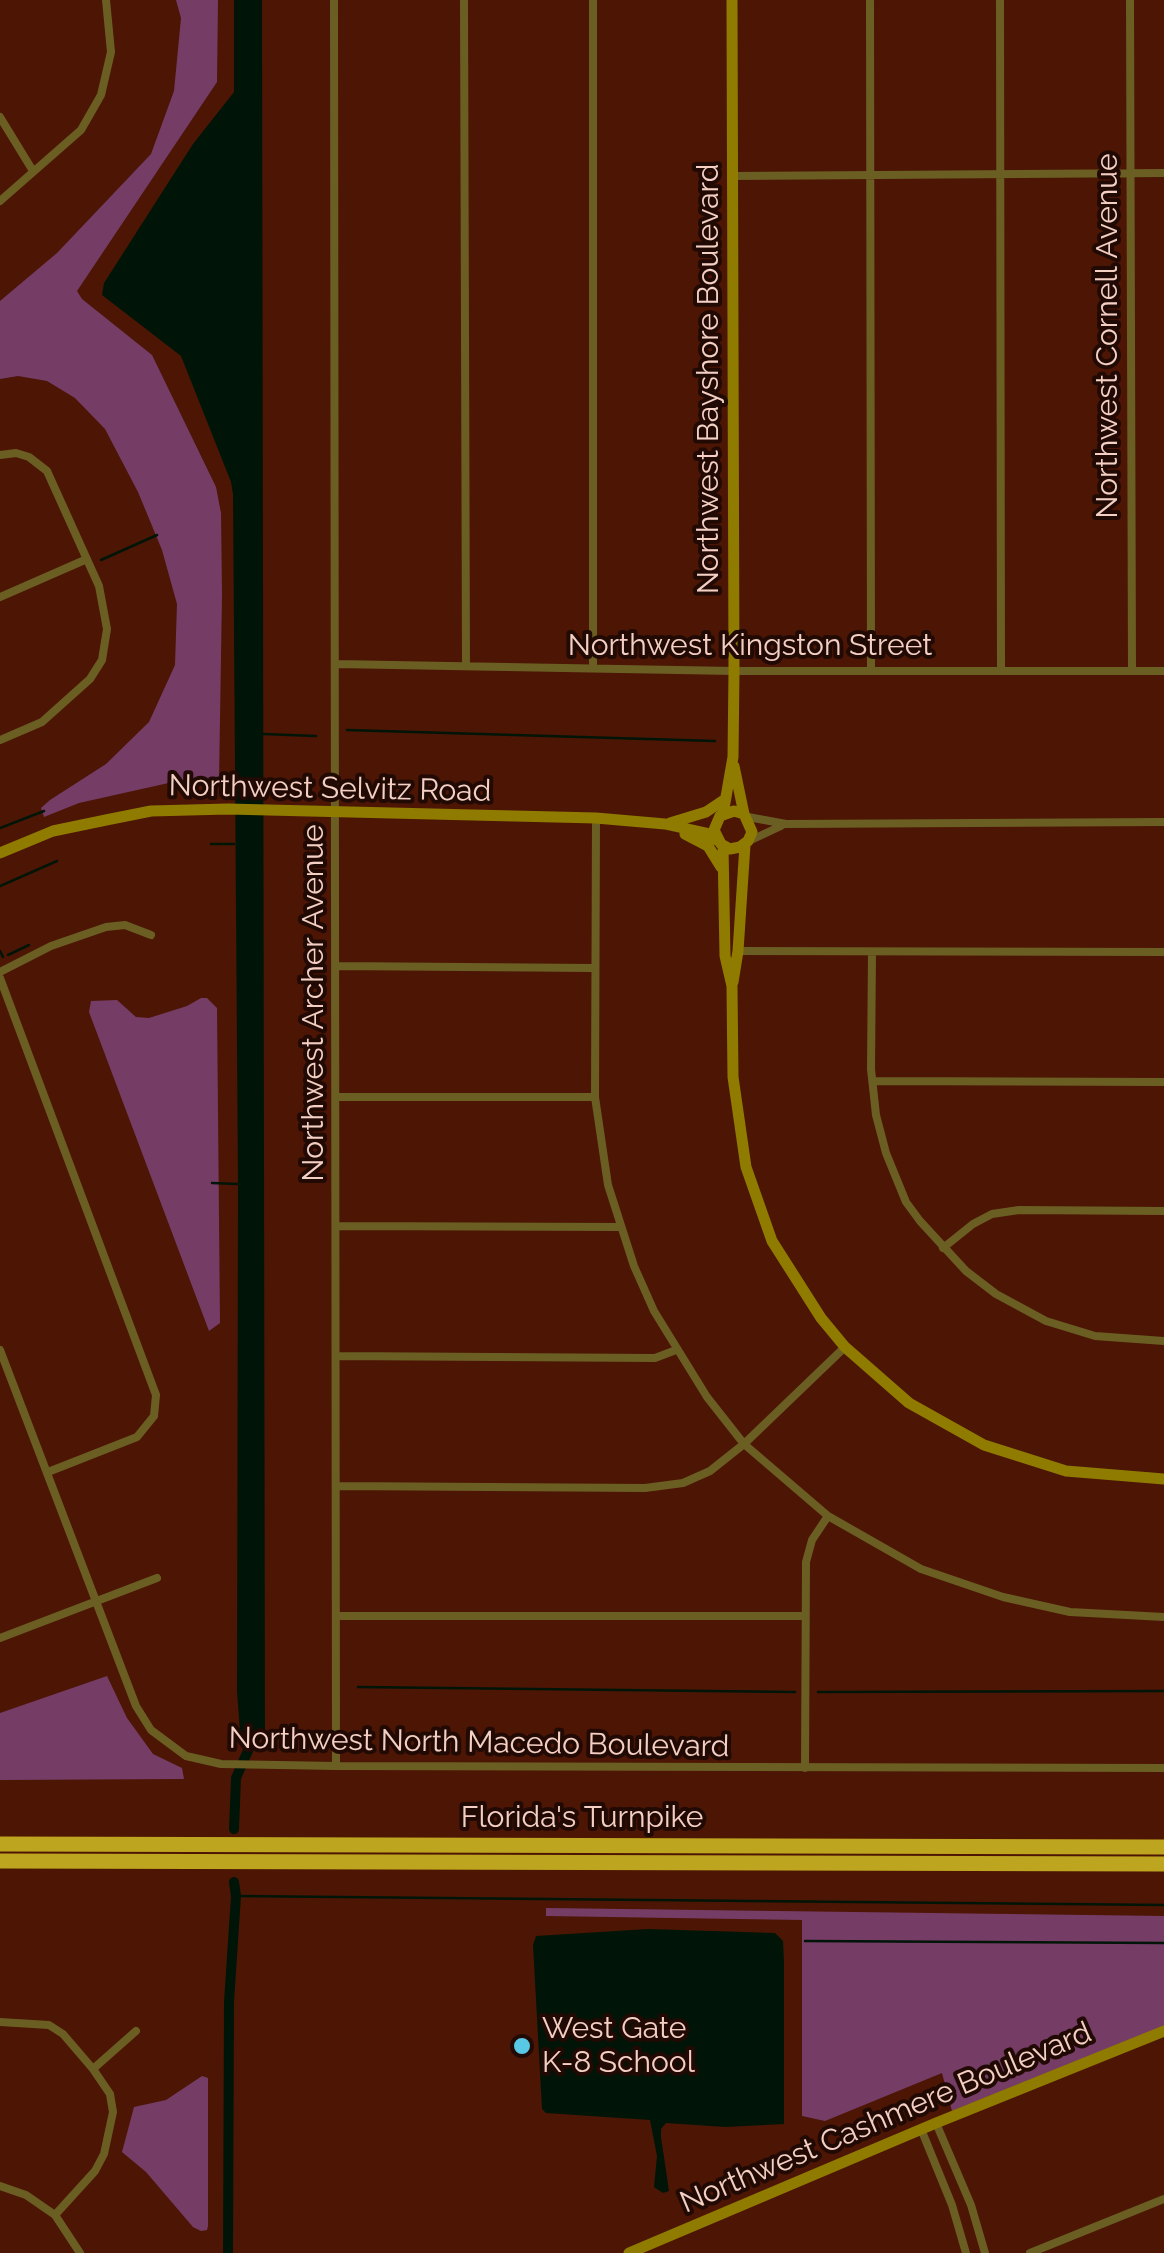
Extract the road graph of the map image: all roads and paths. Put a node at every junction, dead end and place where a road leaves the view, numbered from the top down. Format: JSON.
{"nodes":[{"id":1,"x":106,"y":0,"type":"edge"},
{"id":2,"x":334,"y":0,"type":"edge"},
{"id":3,"x":464,"y":0,"type":"edge"},
{"id":4,"x":593,"y":0,"type":"edge"},
{"id":5,"x":732,"y":0,"type":"edge"},
{"id":6,"x":870,"y":0,"type":"edge"},
{"id":7,"x":1000,"y":0,"type":"edge"},
{"id":8,"x":1130,"y":0,"type":"edge"},
{"id":9,"x":0,"y":117,"type":"edge"},
{"id":10,"x":33,"y":171,"type":"junction"},
{"id":11,"x":1164,"y":173,"type":"edge"},
{"id":12,"x":1130,"y":174,"type":"junction"},
{"id":13,"x":1000,"y":175,"type":"junction"},
{"id":14,"x":733,"y":176,"type":"junction"},
{"id":15,"x":870,"y":176,"type":"junction"},
{"id":16,"x":0,"y":202,"type":"edge"},
{"id":17,"x":0,"y":456,"type":"edge"},
{"id":18,"x":88,"y":558,"type":"junction"},
{"id":19,"x":0,"y":596,"type":"edge"},
{"id":20,"x":336,"y":664,"type":"junction"},
{"id":21,"x":466,"y":665,"type":"junction"},
{"id":22,"x":593,"y":668,"type":"junction"},
{"id":23,"x":871,"y":670,"type":"junction"},
{"id":24,"x":1000,"y":671,"type":"junction"},
{"id":25,"x":1132,"y":671,"type":"junction"},
{"id":26,"x":1164,"y":671,"type":"edge"},
{"id":27,"x":734,"y":672,"type":"junction"},
{"id":28,"x":0,"y":740,"type":"edge"},
{"id":29,"x":733,"y":758,"type":"junction"},
{"id":30,"x":724,"y":800,"type":"junction"},
{"id":31,"x":336,"y":812,"type":"junction"},
{"id":32,"x":721,"y":815,"type":"junction"},
{"id":33,"x":746,"y":816,"type":"junction"},
{"id":34,"x":596,"y":818,"type":"junction"},
{"id":35,"x":1164,"y":822,"type":"edge"},
{"id":36,"x":668,"y":824,"type":"junction"},
{"id":37,"x":786,"y":824,"type":"junction"},
{"id":38,"x":720,"y":843,"type":"junction"},
{"id":39,"x":747,"y":843,"type":"junction"},
{"id":40,"x":0,"y":853,"type":"edge"},
{"id":41,"x":724,"y":871,"type":"junction"},
{"id":42,"x":151,"y":935,"type":"dead end"},
{"id":43,"x":738,"y":950,"type":"junction"},
{"id":44,"x":872,"y":952,"type":"junction"},
{"id":45,"x":1164,"y":952,"type":"edge"},
{"id":46,"x":336,"y":966,"type":"junction"},
{"id":47,"x":593,"y":968,"type":"junction"},
{"id":48,"x":0,"y":975,"type":"edge"},
{"id":49,"x":732,"y":986,"type":"junction"},
{"id":50,"x":872,"y":1082,"type":"junction"},
{"id":51,"x":1164,"y":1082,"type":"edge"},
{"id":52,"x":336,"y":1097,"type":"junction"},
{"id":53,"x":595,"y":1098,"type":"junction"},
{"id":54,"x":1164,"y":1210,"type":"edge"},
{"id":55,"x":337,"y":1226,"type":"junction"},
{"id":56,"x":620,"y":1226,"type":"junction"},
{"id":57,"x":943,"y":1248,"type":"junction"},
{"id":58,"x":1164,"y":1341,"type":"edge"},
{"id":59,"x":844,"y":1347,"type":"junction"},
{"id":60,"x":0,"y":1350,"type":"edge"},
{"id":61,"x":676,"y":1350,"type":"junction"},
{"id":62,"x":337,"y":1356,"type":"junction"},
{"id":63,"x":744,"y":1444,"type":"junction"},
{"id":64,"x":48,"y":1472,"type":"junction"},
{"id":65,"x":1164,"y":1479,"type":"edge"},
{"id":66,"x":336,"y":1486,"type":"junction"},
{"id":67,"x":828,"y":1516,"type":"junction"},
{"id":68,"x":157,"y":1578,"type":"dead end"},
{"id":69,"x":96,"y":1602,"type":"junction"},
{"id":70,"x":336,"y":1616,"type":"junction"},
{"id":71,"x":803,"y":1616,"type":"junction"},
{"id":72,"x":1164,"y":1617,"type":"edge"},
{"id":73,"x":0,"y":1638,"type":"edge"},
{"id":74,"x":336,"y":1766,"type":"junction"},
{"id":75,"x":805,"y":1768,"type":"junction"},
{"id":76,"x":1164,"y":1768,"type":"edge"},
{"id":77,"x":0,"y":1844,"type":"edge"},
{"id":78,"x":1164,"y":1847,"type":"edge"},
{"id":79,"x":0,"y":1862,"type":"edge"},
{"id":80,"x":1164,"y":1864,"type":"edge"},
{"id":81,"x":0,"y":2022,"type":"edge"},
{"id":82,"x":136,"y":2031,"type":"dead end"},
{"id":83,"x":1164,"y":2031,"type":"edge"},
{"id":84,"x":93,"y":2069,"type":"junction"},
{"id":85,"x":936,"y":2122,"type":"junction"},
{"id":86,"x":921,"y":2129,"type":"junction"},
{"id":87,"x":962,"y":2181,"type":"junction"},
{"id":88,"x":0,"y":2186,"type":"edge"},
{"id":89,"x":945,"y":2188,"type":"junction"},
{"id":90,"x":1164,"y":2200,"type":"edge"},
{"id":91,"x":55,"y":2215,"type":"junction"},
{"id":92,"x":1053,"y":2249,"type":"edge"},
{"id":93,"x":80,"y":2253,"type":"edge"},
{"id":94,"x":629,"y":2253,"type":"edge"},
{"id":95,"x":966,"y":2253,"type":"edge"},
{"id":96,"x":984,"y":2253,"type":"edge"},
{"id":97,"x":1030,"y":2253,"type":"edge"}],
"edges":[{"from":1,"to":10,"type":"street"},
{"from":2,"to":20,"type":"street","name":"Northwest Archer Avenue"},
{"from":3,"to":21,"type":"street"},
{"from":4,"to":22,"type":"street"},
{"from":5,"to":14,"type":"main road","name":"Northwest Bayshore Boulevard"},
{"from":6,"to":15,"type":"street"},
{"from":7,"to":13,"type":"street"},
{"from":8,"to":12,"type":"street","name":"Northwest Cornell Avenue"},
{"from":9,"to":10,"type":"street"},
{"from":10,"to":16,"type":"street"},
{"from":11,"to":12,"type":"street"},
{"from":12,"to":13,"type":"street"},
{"from":12,"to":25,"type":"street","name":"Northwest Cornell Avenue"},
{"from":13,"to":15,"type":"street"},
{"from":13,"to":24,"type":"street"},
{"from":14,"to":15,"type":"street"},
{"from":14,"to":27,"type":"main road","name":"Northwest Bayshore Boulevard"},
{"from":15,"to":23,"type":"street"},
{"from":17,"to":18,"type":"street"},
{"from":18,"to":19,"type":"street"},
{"from":18,"to":28,"type":"street"},
{"from":20,"to":21,"type":"street","name":"Northwest Kingston Street"},
{"from":20,"to":31,"type":"street","name":"Northwest Archer Avenue"},
{"from":21,"to":22,"type":"street","name":"Northwest Kingston Street"},
{"from":22,"to":27,"type":"street","name":"Northwest Kingston Street"},
{"from":23,"to":24,"type":"street","name":"Northwest Kingston Street"},
{"from":23,"to":27,"type":"street","name":"Northwest Kingston Street"},
{"from":24,"to":25,"type":"street","name":"Northwest Kingston Street"},
{"from":25,"to":26,"type":"street","name":"Northwest Kingston Street"},
{"from":27,"to":29,"type":"main road","name":"Northwest Bayshore Boulevard"},
{"from":29,"to":30,"type":"main road","name":"Northwest Bayshore Boulevard"},
{"from":29,"to":33,"type":"main road","name":"Northwest Bayshore Boulevard"},
{"from":30,"to":32,"type":"main road","name":"Northwest Bayshore Boulevard"},
{"from":30,"to":36,"type":"main road"},
{"from":31,"to":34,"type":"main road","name":"Northwest Selvitz Road"},
{"from":31,"to":40,"type":"main road","name":"Northwest Selvitz Road"},
{"from":31,"to":46,"type":"street","name":"Northwest Archer Avenue"},
{"from":32,"to":33,"type":"main road"},
{"from":32,"to":36,"type":"main road","name":"Northwest Selvitz Road"},
{"from":32,"to":38,"type":"main road"},
{"from":33,"to":37,"type":"street"},
{"from":33,"to":39,"type":"main road"},
{"from":34,"to":36,"type":"main road","name":"Northwest Selvitz Road"},
{"from":34,"to":47,"type":"street"},
{"from":35,"to":37,"type":"street"},
{"from":36,"to":38,"type":"main road","name":"Northwest Selvitz Road"},
{"from":36,"to":41,"type":"main road"},
{"from":37,"to":39,"type":"street"},
{"from":38,"to":39,"type":"main road"},
{"from":38,"to":41,"type":"main road"},
{"from":39,"to":43,"type":"main road"},
{"from":41,"to":49,"type":"main road"},
{"from":42,"to":48,"type":"street"},
{"from":43,"to":44,"type":"street"},
{"from":43,"to":49,"type":"main road"},
{"from":44,"to":45,"type":"street"},
{"from":44,"to":50,"type":"street"},
{"from":46,"to":47,"type":"street"},
{"from":46,"to":52,"type":"street","name":"Northwest Archer Avenue"},
{"from":47,"to":53,"type":"street"},
{"from":48,"to":64,"type":"street"},
{"from":49,"to":59,"type":"main road"},
{"from":50,"to":51,"type":"street"},
{"from":50,"to":57,"type":"street"},
{"from":52,"to":53,"type":"street"},
{"from":52,"to":55,"type":"street","name":"Northwest Archer Avenue"},
{"from":53,"to":56,"type":"street"},
{"from":54,"to":57,"type":"street"},
{"from":55,"to":56,"type":"street"},
{"from":55,"to":62,"type":"street","name":"Northwest Archer Avenue"},
{"from":56,"to":61,"type":"street"},
{"from":57,"to":58,"type":"street"},
{"from":59,"to":63,"type":"street"},
{"from":59,"to":65,"type":"main road"},
{"from":60,"to":64,"type":"street","name":"Northwest North Macedo Boulevard"},
{"from":61,"to":62,"type":"street"},
{"from":61,"to":63,"type":"street"},
{"from":62,"to":66,"type":"street","name":"Northwest Archer Avenue"},
{"from":63,"to":66,"type":"street"},
{"from":63,"to":67,"type":"street"},
{"from":64,"to":69,"type":"street","name":"Northwest North Macedo Boulevard"},
{"from":66,"to":70,"type":"street","name":"Northwest Archer Avenue"},
{"from":67,"to":71,"type":"street"},
{"from":67,"to":72,"type":"street"},
{"from":68,"to":69,"type":"street"},
{"from":69,"to":73,"type":"street"},
{"from":69,"to":74,"type":"street","name":"Northwest North Macedo Boulevard"},
{"from":70,"to":71,"type":"street"},
{"from":70,"to":74,"type":"street","name":"Northwest Archer Avenue"},
{"from":71,"to":75,"type":"street"},
{"from":74,"to":75,"type":"street","name":"Northwest North Macedo Boulevard"},
{"from":75,"to":76,"type":"street","name":"Northwest North Macedo Boulevard"},
{"from":77,"to":78,"type":"highway","name":"Florida's Turnpike"},
{"from":79,"to":80,"type":"highway","name":"Florida's Turnpike"},
{"from":81,"to":84,"type":"street"},
{"from":82,"to":84,"type":"street"},
{"from":83,"to":85,"type":"main road","name":"Northwest Cashmere Boulevard"},
{"from":84,"to":91,"type":"street"},
{"from":85,"to":86,"type":"main road","name":"Northwest Cashmere Boulevard"},
{"from":85,"to":87,"type":"street"},
{"from":86,"to":89,"type":"street"},
{"from":86,"to":94,"type":"main road","name":"Northwest Cashmere Boulevard"},
{"from":87,"to":89,"type":"street"},
{"from":87,"to":96,"type":"street"},
{"from":88,"to":91,"type":"street"},
{"from":89,"to":95,"type":"street"},
{"from":90,"to":92,"type":"street"},
{"from":91,"to":93,"type":"street"},
{"from":92,"to":97,"type":"street"}]}
